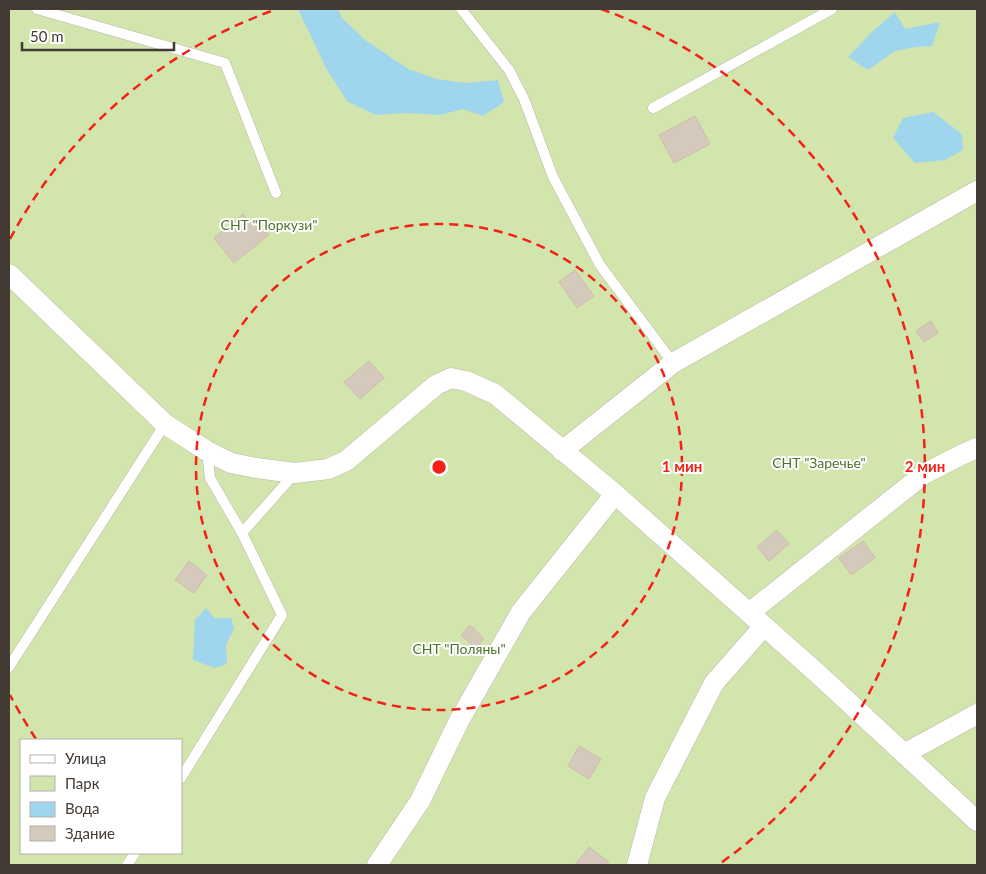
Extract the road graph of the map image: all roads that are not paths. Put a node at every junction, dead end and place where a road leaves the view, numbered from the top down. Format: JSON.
{"nodes":[{"id":1,"x":37,"y":9,"type":"edge"},
{"id":2,"x":460,"y":9,"type":"edge"},
{"id":3,"x":832,"y":9,"type":"edge"},
{"id":4,"x":653,"y":108,"type":"dead end"},
{"id":5,"x":977,"y":191,"type":"edge"},
{"id":6,"x":276,"y":193,"type":"dead end"},
{"id":7,"x":9,"y":274,"type":"edge"},
{"id":8,"x":673,"y":363,"type":"junction"},
{"id":9,"x":165,"y":424,"type":"junction"},
{"id":10,"x":977,"y":448,"type":"edge"},
{"id":11,"x":207,"y":451,"type":"junction"},
{"id":12,"x":562,"y":451,"type":"junction"},
{"id":13,"x":294,"y":473,"type":"junction"},
{"id":14,"x":615,"y":494,"type":"junction"},
{"id":15,"x":242,"y":533,"type":"junction"},
{"id":16,"x":757,"y":619,"type":"junction"},
{"id":17,"x":9,"y":667,"type":"edge"},
{"id":18,"x":977,"y":714,"type":"edge"},
{"id":19,"x":904,"y":754,"type":"junction"},
{"id":20,"x":182,"y":776,"type":"edge"},
{"id":21,"x":977,"y":821,"type":"edge"},
{"id":22,"x":134,"y":854,"type":"edge"},
{"id":23,"x":127,"y":865,"type":"edge"},
{"id":24,"x":376,"y":865,"type":"edge"},
{"id":25,"x":637,"y":865,"type":"edge"}],
"edges":[{"from":1,"to":6,"type":"lane"},
{"from":2,"to":8,"type":"lane"},
{"from":3,"to":4,"type":"lane"},
{"from":5,"to":8,"type":"street"},
{"from":7,"to":9,"type":"street"},
{"from":8,"to":12,"type":"street"},
{"from":9,"to":11,"type":"street"},
{"from":9,"to":17,"type":"lane"},
{"from":10,"to":16,"type":"street"},
{"from":11,"to":13,"type":"street"},
{"from":11,"to":15,"type":"lane"},
{"from":12,"to":13,"type":"street"},
{"from":12,"to":14,"type":"street"},
{"from":13,"to":15,"type":"lane"},
{"from":14,"to":16,"type":"street"},
{"from":14,"to":24,"type":"street"},
{"from":15,"to":20,"type":"lane"},
{"from":16,"to":19,"type":"street"},
{"from":16,"to":25,"type":"street"},
{"from":18,"to":19,"type":"street"},
{"from":19,"to":21,"type":"street"},
{"from":22,"to":23,"type":"lane"}]}
